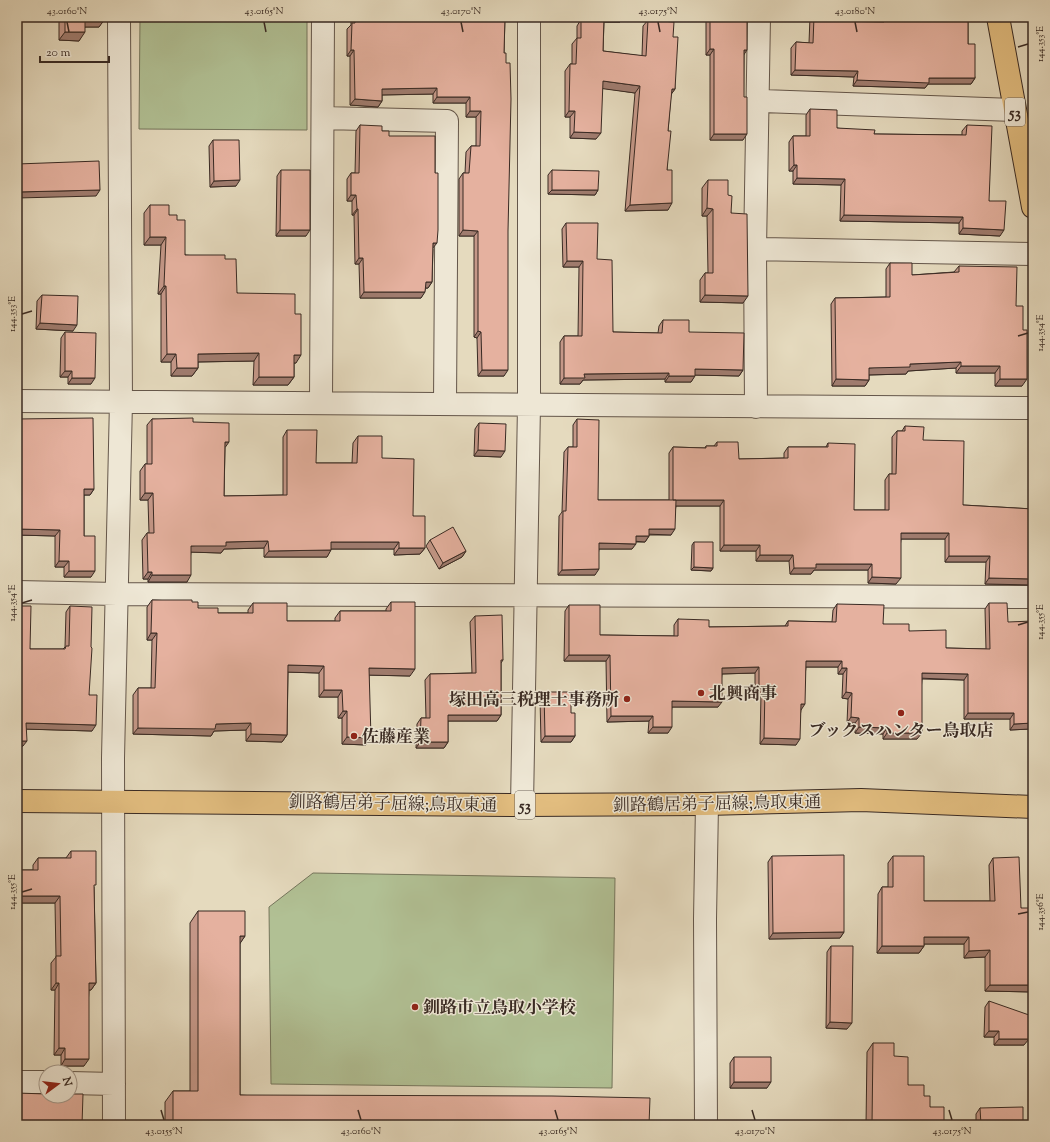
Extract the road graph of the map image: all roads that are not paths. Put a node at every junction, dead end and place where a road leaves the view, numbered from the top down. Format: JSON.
{"nodes":[{"id":1,"x":119,"y":17,"type":"edge"},
{"id":2,"x":323,"y":17,"type":"edge"},
{"id":3,"x":529,"y":17,"type":"edge"},
{"id":4,"x":759,"y":17,"type":"edge"},
{"id":5,"x":998,"y":17,"type":"edge"},
{"id":6,"x":759,"y":102,"type":"junction"},
{"id":7,"x":1014,"y":110,"type":"junction"},
{"id":8,"x":323,"y":118,"type":"junction"},
{"id":9,"x":1033,"y":207,"type":"edge"},
{"id":10,"x":755,"y":249,"type":"junction"},
{"id":11,"x":1033,"y":254,"type":"edge"},
{"id":12,"x":17,"y":401,"type":"edge"},
{"id":13,"x":121,"y":401,"type":"junction"},
{"id":14,"x":321,"y":402,"type":"junction"},
{"id":15,"x":445,"y":403,"type":"junction"},
{"id":16,"x":529,"y":405,"type":"junction"},
{"id":17,"x":756,"y":407,"type":"junction"},
{"id":18,"x":1033,"y":408,"type":"edge"},
{"id":19,"x":17,"y":592,"type":"edge"},
{"id":20,"x":117,"y":594,"type":"junction"},
{"id":21,"x":526,"y":594,"type":"junction"},
{"id":22,"x":1033,"y":597,"type":"edge"},
{"id":23,"x":17,"y":801,"type":"edge"},
{"id":24,"x":113,"y":802,"type":"junction"},
{"id":25,"x":707,"y":804,"type":"junction"},
{"id":26,"x":522,"y":805,"type":"junction"},
{"id":27,"x":1033,"y":807,"type":"edge"},
{"id":28,"x":17,"y":1082,"type":"edge"},
{"id":29,"x":38,"y":1082,"type":"edge"},
{"id":30,"x":78,"y":1083,"type":"edge"},
{"id":31,"x":114,"y":1084,"type":"junction"},
{"id":32,"x":114,"y":1125,"type":"edge"},
{"id":33,"x":706,"y":1125,"type":"edge"}],
"edges":[{"from":1,"to":13,"type":"street"},
{"from":2,"to":8,"type":"street"},
{"from":3,"to":16,"type":"street"},
{"from":4,"to":6,"type":"street"},
{"from":5,"to":7,"type":"main road","number":"53"},
{"from":6,"to":7,"type":"street"},
{"from":6,"to":10,"type":"street"},
{"from":7,"to":9,"type":"main road","number":"53"},
{"from":8,"to":14,"type":"street"},
{"from":8,"to":15,"type":"street"},
{"from":10,"to":11,"type":"street"},
{"from":10,"to":17,"type":"street"},
{"from":12,"to":13,"type":"street"},
{"from":13,"to":14,"type":"street"},
{"from":13,"to":20,"type":"street"},
{"from":14,"to":15,"type":"street"},
{"from":15,"to":16,"type":"street"},
{"from":16,"to":17,"type":"street"},
{"from":16,"to":21,"type":"street"},
{"from":17,"to":18,"type":"street"},
{"from":19,"to":20,"type":"street"},
{"from":20,"to":21,"type":"street"},
{"from":20,"to":24,"type":"street"},
{"from":21,"to":22,"type":"street"},
{"from":21,"to":26,"type":"street"},
{"from":23,"to":24,"type":"main road","name":"釧路鶴居弟子屈線;鳥取東通","number":"53"},
{"from":24,"to":26,"type":"main road","name":"釧路鶴居弟子屈線;鳥取東通","number":"53"},
{"from":24,"to":31,"type":"street"},
{"from":25,"to":26,"type":"main road","name":"釧路鶴居弟子屈線;鳥取東通","number":"53"},
{"from":25,"to":27,"type":"main road","name":"釧路鶴居弟子屈線;鳥取東通","number":"53"},
{"from":25,"to":33,"type":"street"},
{"from":28,"to":29,"type":"street"},
{"from":30,"to":31,"type":"street"},
{"from":31,"to":32,"type":"street"}]}
